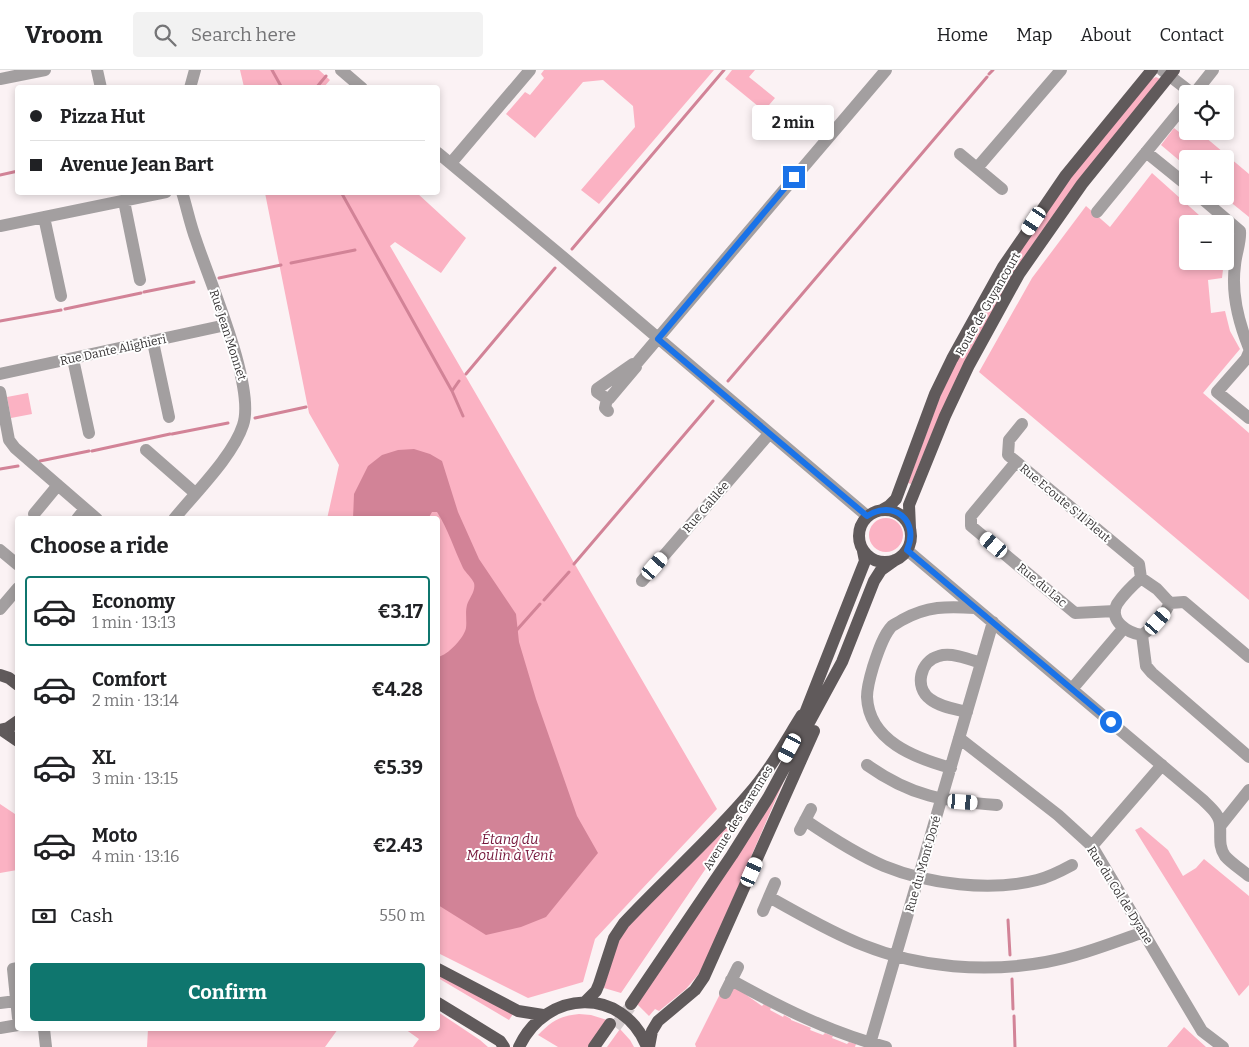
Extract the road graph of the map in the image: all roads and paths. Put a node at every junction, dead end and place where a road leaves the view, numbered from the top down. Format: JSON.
{"nodes":[{"id":1,"x":45,"y":70,"type":"edge"},
{"id":2,"x":97,"y":70,"type":"edge"},
{"id":3,"x":195,"y":70,"type":"edge"},
{"id":4,"x":341,"y":70,"type":"edge"},
{"id":5,"x":530,"y":70,"type":"edge"},
{"id":6,"x":886,"y":70,"type":"edge"},
{"id":7,"x":1061,"y":70,"type":"edge"},
{"id":8,"x":1152,"y":70,"type":"edge"},
{"id":9,"x":1168,"y":72,"type":"edge"},
{"id":10,"x":1207,"y":72,"type":"edge"},
{"id":11,"x":0,"y":79,"type":"edge"},
{"id":12,"x":16,"y":82,"type":"edge"},
{"id":13,"x":100,"y":85,"type":"edge"},
{"id":14,"x":191,"y":85,"type":"edge"},
{"id":15,"x":358,"y":85,"type":"edge"},
{"id":16,"x":1182,"y":85,"type":"edge"},
{"id":17,"x":1199,"y":85,"type":"edge"},
{"id":18,"x":1179,"y":112,"type":"edge"},
{"id":19,"x":1146,"y":152,"type":"junction"},
{"id":20,"x":960,"y":154,"type":"dead end"},
{"id":21,"x":440,"y":155,"type":"edge"},
{"id":22,"x":451,"y":163,"type":"junction"},
{"id":23,"x":977,"y":168,"type":"junction"},
{"id":24,"x":1179,"y":179,"type":"edge"},
{"id":25,"x":1002,"y":189,"type":"dead end"},
{"id":26,"x":152,"y":195,"type":"edge"},
{"id":27,"x":183,"y":195,"type":"edge"},
{"id":28,"x":124,"y":201,"type":"junction"},
{"id":29,"x":1210,"y":205,"type":"edge"},
{"id":30,"x":1097,"y":212,"type":"dead end"},
{"id":31,"x":44,"y":218,"type":"junction"},
{"id":32,"x":0,"y":226,"type":"edge"},
{"id":33,"x":140,"y":280,"type":"dead end"},
{"id":34,"x":61,"y":296,"type":"dead end"},
{"id":35,"x":226,"y":325,"type":"junction"},
{"id":36,"x":658,"y":339,"type":"junction"},
{"id":37,"x":153,"y":342,"type":"junction"},
{"id":38,"x":1249,"y":348,"type":"edge"},
{"id":39,"x":1249,"y":352,"type":"edge"},
{"id":40,"x":74,"y":359,"type":"junction"},
{"id":41,"x":636,"y":364,"type":"junction"},
{"id":42,"x":0,"y":374,"type":"edge"},
{"id":43,"x":0,"y":392,"type":"edge"},
{"id":44,"x":169,"y":416,"type":"dead end"},
{"id":45,"x":1249,"y":418,"type":"edge"},
{"id":46,"x":1022,"y":424,"type":"dead end"},
{"id":47,"x":89,"y":433,"type":"dead end"},
{"id":48,"x":769,"y":434,"type":"junction"},
{"id":49,"x":146,"y":450,"type":"dead end"},
{"id":50,"x":1016,"y":462,"type":"junction"},
{"id":51,"x":58,"y":485,"type":"junction"},
{"id":52,"x":195,"y":493,"type":"junction"},
{"id":53,"x":882,"y":510,"type":"junction"},
{"id":54,"x":34,"y":514,"type":"dead end"},
{"id":55,"x":81,"y":514,"type":"edge"},
{"id":56,"x":176,"y":516,"type":"edge"},
{"id":57,"x":867,"y":516,"type":"junction"},
{"id":58,"x":910,"y":528,"type":"junction"},
{"id":59,"x":0,"y":550,"type":"edge"},
{"id":60,"x":907,"y":550,"type":"junction"},
{"id":61,"x":863,"y":551,"type":"junction"},
{"id":62,"x":895,"y":560,"type":"junction"},
{"id":63,"x":15,"y":562,"type":"edge"},
{"id":64,"x":1141,"y":578,"type":"junction"},
{"id":65,"x":642,"y":581,"type":"dead end"},
{"id":66,"x":15,"y":592,"type":"edge"},
{"id":67,"x":1170,"y":603,"type":"junction"},
{"id":68,"x":975,"y":608,"type":"junction"},
{"id":69,"x":0,"y":609,"type":"edge"},
{"id":70,"x":1115,"y":611,"type":"junction"},
{"id":71,"x":993,"y":622,"type":"junction"},
{"id":72,"x":1123,"y":629,"type":"junction"},
{"id":73,"x":1142,"y":635,"type":"junction"},
{"id":74,"x":1249,"y":657,"type":"edge"},
{"id":75,"x":842,"y":662,"type":"junction"},
{"id":76,"x":981,"y":663,"type":"junction"},
{"id":77,"x":1072,"y":690,"type":"junction"},
{"id":78,"x":806,"y":709,"type":"junction"},
{"id":79,"x":967,"y":712,"type":"junction"},
{"id":80,"x":15,"y":723,"type":"edge"},
{"id":81,"x":1,"y":730,"type":"edge"},
{"id":82,"x":959,"y":738,"type":"junction"},
{"id":83,"x":15,"y":739,"type":"edge"},
{"id":84,"x":1249,"y":757,"type":"edge"},
{"id":85,"x":867,"y":765,"type":"dead end"},
{"id":86,"x":1162,"y":765,"type":"junction"},
{"id":87,"x":950,"y":768,"type":"junction"},
{"id":88,"x":1249,"y":790,"type":"edge"},
{"id":89,"x":942,"y":799,"type":"junction"},
{"id":90,"x":997,"y":805,"type":"dead end"},
{"id":91,"x":805,"y":820,"type":"dead end"},
{"id":92,"x":1220,"y":825,"type":"junction"},
{"id":93,"x":1092,"y":846,"type":"junction"},
{"id":94,"x":1072,"y":865,"type":"dead end"},
{"id":95,"x":1249,"y":876,"type":"edge"},
{"id":96,"x":919,"y":877,"type":"junction"},
{"id":97,"x":775,"y":883,"type":"dead end"},
{"id":98,"x":769,"y":897,"type":"junction"},
{"id":99,"x":763,"y":911,"type":"dead end"},
{"id":100,"x":1144,"y":932,"type":"junction"},
{"id":101,"x":896,"y":956,"type":"junction"},
{"id":102,"x":738,"y":967,"type":"dead end"},
{"id":103,"x":15,"y":969,"type":"edge"},
{"id":104,"x":440,"y":970,"type":"edge"},
{"id":105,"x":731,"y":980,"type":"junction"},
{"id":106,"x":15,"y":990,"type":"edge"},
{"id":107,"x":725,"y":993,"type":"dead end"},
{"id":108,"x":15,"y":1000,"type":"edge"},
{"id":109,"x":585,"y":1002,"type":"junction"},
{"id":110,"x":0,"y":1003,"type":"edge"},
{"id":111,"x":440,"y":1004,"type":"edge"},
{"id":112,"x":544,"y":1015,"type":"junction"},
{"id":113,"x":15,"y":1026,"type":"edge"},
{"id":114,"x":0,"y":1028,"type":"edge"},
{"id":115,"x":44,"y":1031,"type":"edge"},
{"id":116,"x":869,"y":1045,"type":"edge"},
{"id":117,"x":46,"y":1047,"type":"edge"},
{"id":118,"x":504,"y":1047,"type":"edge"},
{"id":119,"x":519,"y":1047,"type":"edge"},
{"id":120,"x":594,"y":1047,"type":"edge"},
{"id":121,"x":602,"y":1047,"type":"edge"},
{"id":122,"x":648,"y":1047,"type":"edge"},
{"id":123,"x":886,"y":1047,"type":"edge"},
{"id":124,"x":1223,"y":1047,"type":"edge"}],
"edges":[{"from":1,"to":12,"type":"street"},
{"from":2,"to":13,"type":"street"},
{"from":3,"to":14,"type":"street"},
{"from":4,"to":15,"type":"street"},
{"from":5,"to":22,"type":"street"},
{"from":6,"to":36,"type":"street"},
{"from":7,"to":23,"type":"street"},
{"from":8,"to":53,"type":"main road","name":"Route de Guyancourt"},
{"from":9,"to":16,"type":"street"},
{"from":9,"to":58,"type":"main road","name":"Route de Guyancourt"},
{"from":10,"to":17,"type":"street"},
{"from":11,"to":12,"type":"street"},
{"from":18,"to":19,"type":"street"},
{"from":19,"to":24,"type":"street"},
{"from":19,"to":30,"type":"street"},
{"from":20,"to":23,"type":"street"},
{"from":21,"to":22,"type":"street"},
{"from":22,"to":36,"type":"street"},
{"from":23,"to":25,"type":"street"},
{"from":26,"to":28,"type":"street"},
{"from":27,"to":35,"type":"street","name":"Rue Jean Monnet"},
{"from":28,"to":31,"type":"street"},
{"from":28,"to":33,"type":"street"},
{"from":29,"to":38,"type":"street"},
{"from":31,"to":32,"type":"street"},
{"from":31,"to":34,"type":"street"},
{"from":35,"to":37,"type":"street","name":"Rue Dante Alighieri"},
{"from":35,"to":52,"type":"street","name":"Rue Jean Monnet"},
{"from":36,"to":41,"type":"street"},
{"from":36,"to":48,"type":"street"},
{"from":37,"to":40,"type":"street","name":"Rue Dante Alighieri"},
{"from":37,"to":44,"type":"street"},
{"from":39,"to":45,"type":"street"},
{"from":40,"to":42,"type":"street","name":"Rue Dante Alighieri"},
{"from":40,"to":47,"type":"street"},
{"from":41,"to":41,"type":"street"},
{"from":43,"to":51,"type":"street"},
{"from":46,"to":50,"type":"street","name":"Rue Ecoute S'Il Pleut"},
{"from":48,"to":57,"type":"street"},
{"from":48,"to":65,"type":"street","name":"Rue Galilée"},
{"from":49,"to":52,"type":"street"},
{"from":50,"to":64,"type":"street","name":"Rue Ecoute S'Il Pleut"},
{"from":50,"to":70,"type":"street","name":"Rue du Lac"},
{"from":51,"to":54,"type":"street"},
{"from":51,"to":55,"type":"street"},
{"from":52,"to":56,"type":"street","name":"Rue Jean Monnet"},
{"from":53,"to":57,"type":"main road"},
{"from":53,"to":58,"type":"main road"},
{"from":57,"to":61,"type":"main road"},
{"from":58,"to":60,"type":"main road"},
{"from":59,"to":63,"type":"street"},
{"from":60,"to":62,"type":"main road"},
{"from":60,"to":68,"type":"street"},
{"from":61,"to":62,"type":"main road"},
{"from":61,"to":78,"type":"main road","name":"Avenue des Garennes"},
{"from":62,"to":75,"type":"main road","name":"Avenue des Garennes"},
{"from":64,"to":67,"type":"street"},
{"from":64,"to":70,"type":"street"},
{"from":66,"to":69,"type":"street"},
{"from":67,"to":73,"type":"street"},
{"from":67,"to":74,"type":"street"},
{"from":68,"to":71,"type":"street"},
{"from":68,"to":87,"type":"street"},
{"from":70,"to":72,"type":"street"},
{"from":71,"to":76,"type":"street","name":"Rue du Mont Doré"},
{"from":71,"to":77,"type":"street"},
{"from":72,"to":73,"type":"street"},
{"from":72,"to":77,"type":"street"},
{"from":73,"to":84,"type":"street"},
{"from":75,"to":78,"type":"main road","name":"Avenue des Garennes"},
{"from":75,"to":122,"type":"main road"},
{"from":76,"to":79,"type":"street","name":"Rue du Mont Doré"},
{"from":76,"to":79,"type":"street"},
{"from":77,"to":86,"type":"street"},
{"from":78,"to":109,"type":"main road"},
{"from":79,"to":82,"type":"street","name":"Rue du Mont Doré"},
{"from":80,"to":81,"type":"main road"},
{"from":81,"to":83,"type":"main road"},
{"from":82,"to":87,"type":"street","name":"Rue du Mont Doré"},
{"from":82,"to":93,"type":"street","name":"Rue du Col de Dyane"},
{"from":85,"to":89,"type":"street"},
{"from":86,"to":92,"type":"street"},
{"from":86,"to":93,"type":"street"},
{"from":87,"to":89,"type":"street","name":"Rue du Mont Doré"},
{"from":88,"to":92,"type":"street"},
{"from":89,"to":90,"type":"street"},
{"from":89,"to":96,"type":"street","name":"Rue du Mont Doré"},
{"from":91,"to":96,"type":"street"},
{"from":92,"to":95,"type":"street"},
{"from":93,"to":100,"type":"street","name":"Rue du Col de Dyane"},
{"from":94,"to":96,"type":"street"},
{"from":96,"to":101,"type":"street","name":"Rue du Mont Doré"},
{"from":97,"to":98,"type":"street"},
{"from":98,"to":99,"type":"street"},
{"from":98,"to":101,"type":"street"},
{"from":100,"to":101,"type":"street"},
{"from":100,"to":124,"type":"street","name":"Rue du Col de Dyane"},
{"from":101,"to":116,"type":"street","name":"Rue du Mont Doré"},
{"from":102,"to":105,"type":"street"},
{"from":103,"to":106,"type":"street"},
{"from":104,"to":112,"type":"main road"},
{"from":105,"to":107,"type":"street"},
{"from":105,"to":116,"type":"street"},
{"from":108,"to":110,"type":"street"},
{"from":109,"to":112,"type":"main road"},
{"from":109,"to":122,"type":"main road"},
{"from":111,"to":118,"type":"main road"},
{"from":112,"to":119,"type":"main road"},
{"from":113,"to":114,"type":"street"},
{"from":115,"to":117,"type":"street"},
{"from":116,"to":123,"type":"street"},
{"from":120,"to":121,"type":"main road"}]}
